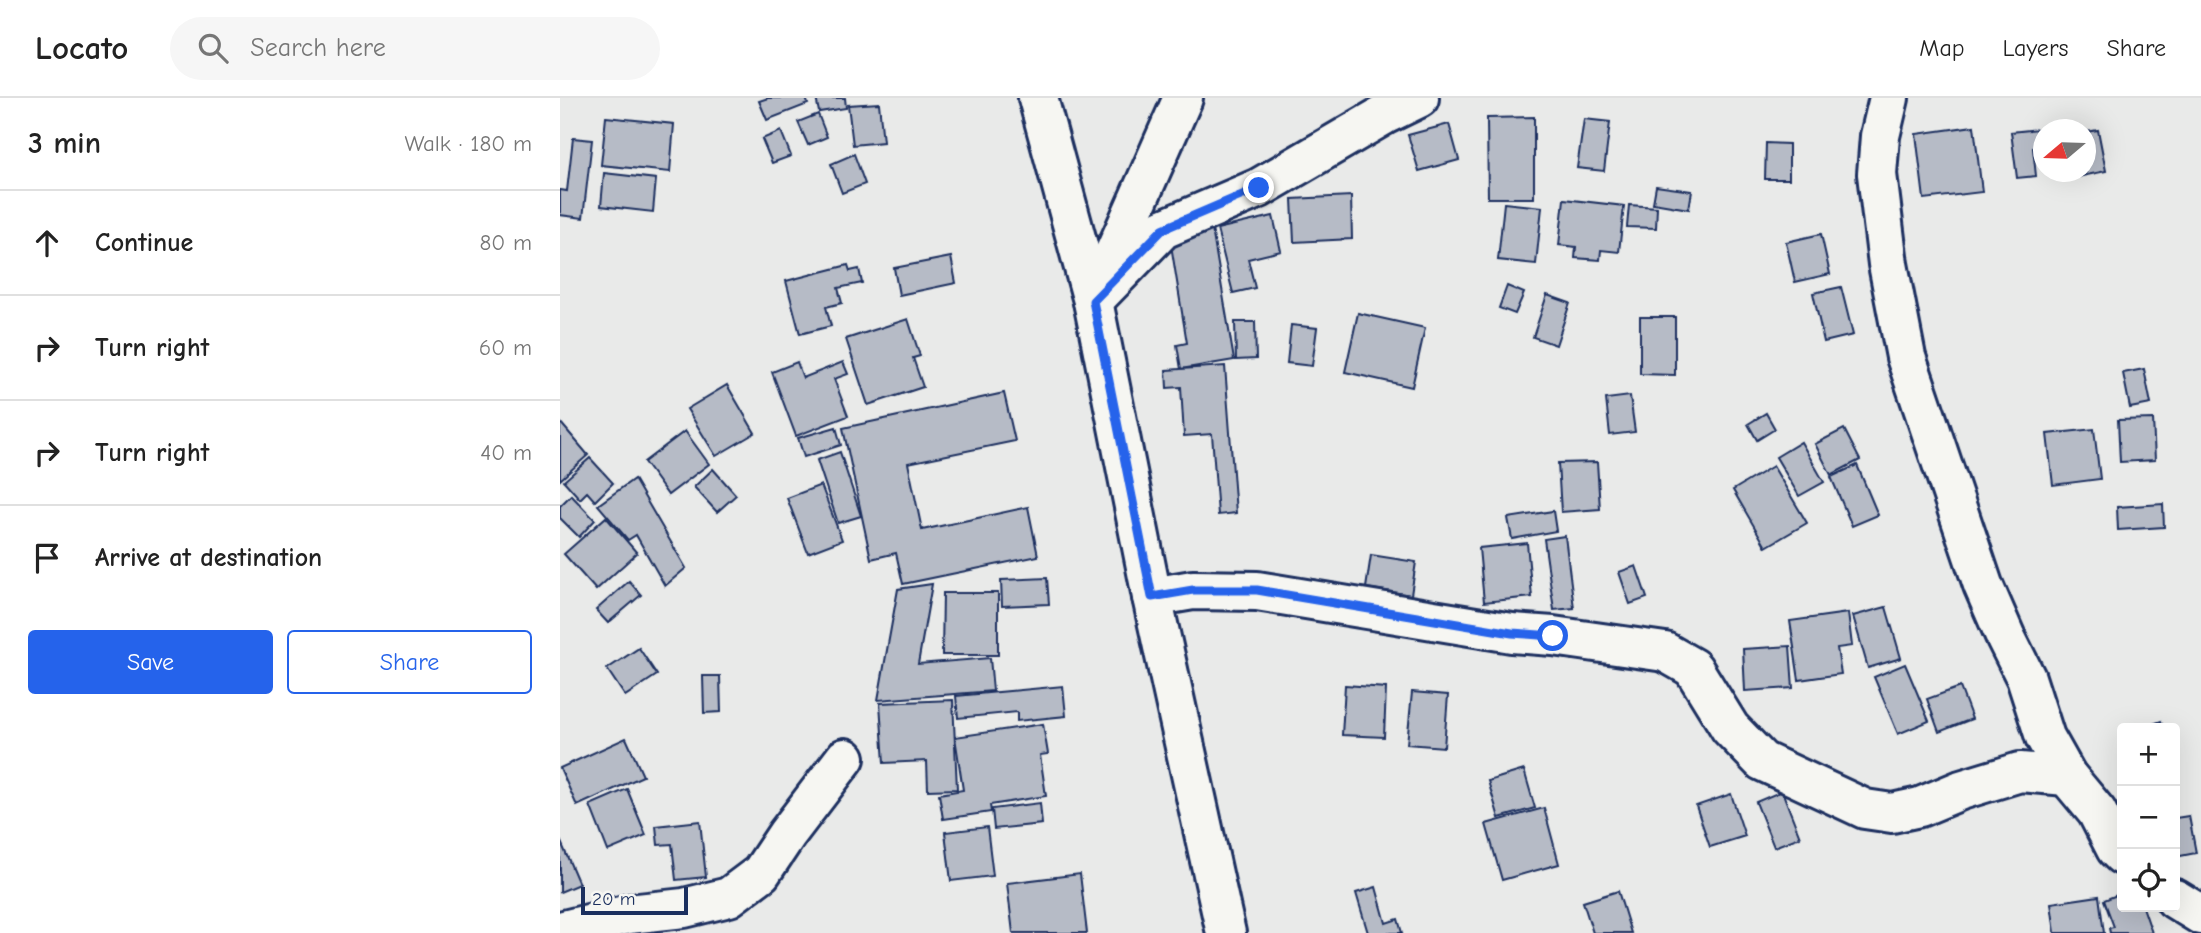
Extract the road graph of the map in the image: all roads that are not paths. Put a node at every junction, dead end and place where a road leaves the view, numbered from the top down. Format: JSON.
{"nodes":[{"id":1,"x":1038,"y":98,"type":"edge"},
{"id":2,"x":1183,"y":98,"type":"edge"},
{"id":3,"x":1419,"y":98,"type":"edge"},
{"id":4,"x":1889,"y":98,"type":"edge"},
{"id":5,"x":1093,"y":301,"type":"junction"},
{"id":6,"x":1152,"y":597,"type":"junction"},
{"id":7,"x":845,"y":758,"type":"dead end"},
{"id":8,"x":2067,"y":776,"type":"junction"},
{"id":9,"x":2117,"y":850,"type":"edge"},
{"id":10,"x":2180,"y":902,"type":"edge"},
{"id":11,"x":2201,"y":915,"type":"edge"},
{"id":12,"x":560,"y":931,"type":"edge"},
{"id":13,"x":1226,"y":933,"type":"edge"}],
"edges":[{"from":1,"to":5,"type":"street"},
{"from":2,"to":5,"type":"street"},
{"from":3,"to":5,"type":"street"},
{"from":4,"to":8,"type":"street"},
{"from":5,"to":6,"type":"street"},
{"from":6,"to":8,"type":"street"},
{"from":6,"to":13,"type":"street"},
{"from":7,"to":12,"type":"street"},
{"from":8,"to":9,"type":"street"},
{"from":10,"to":11,"type":"street"}]}
